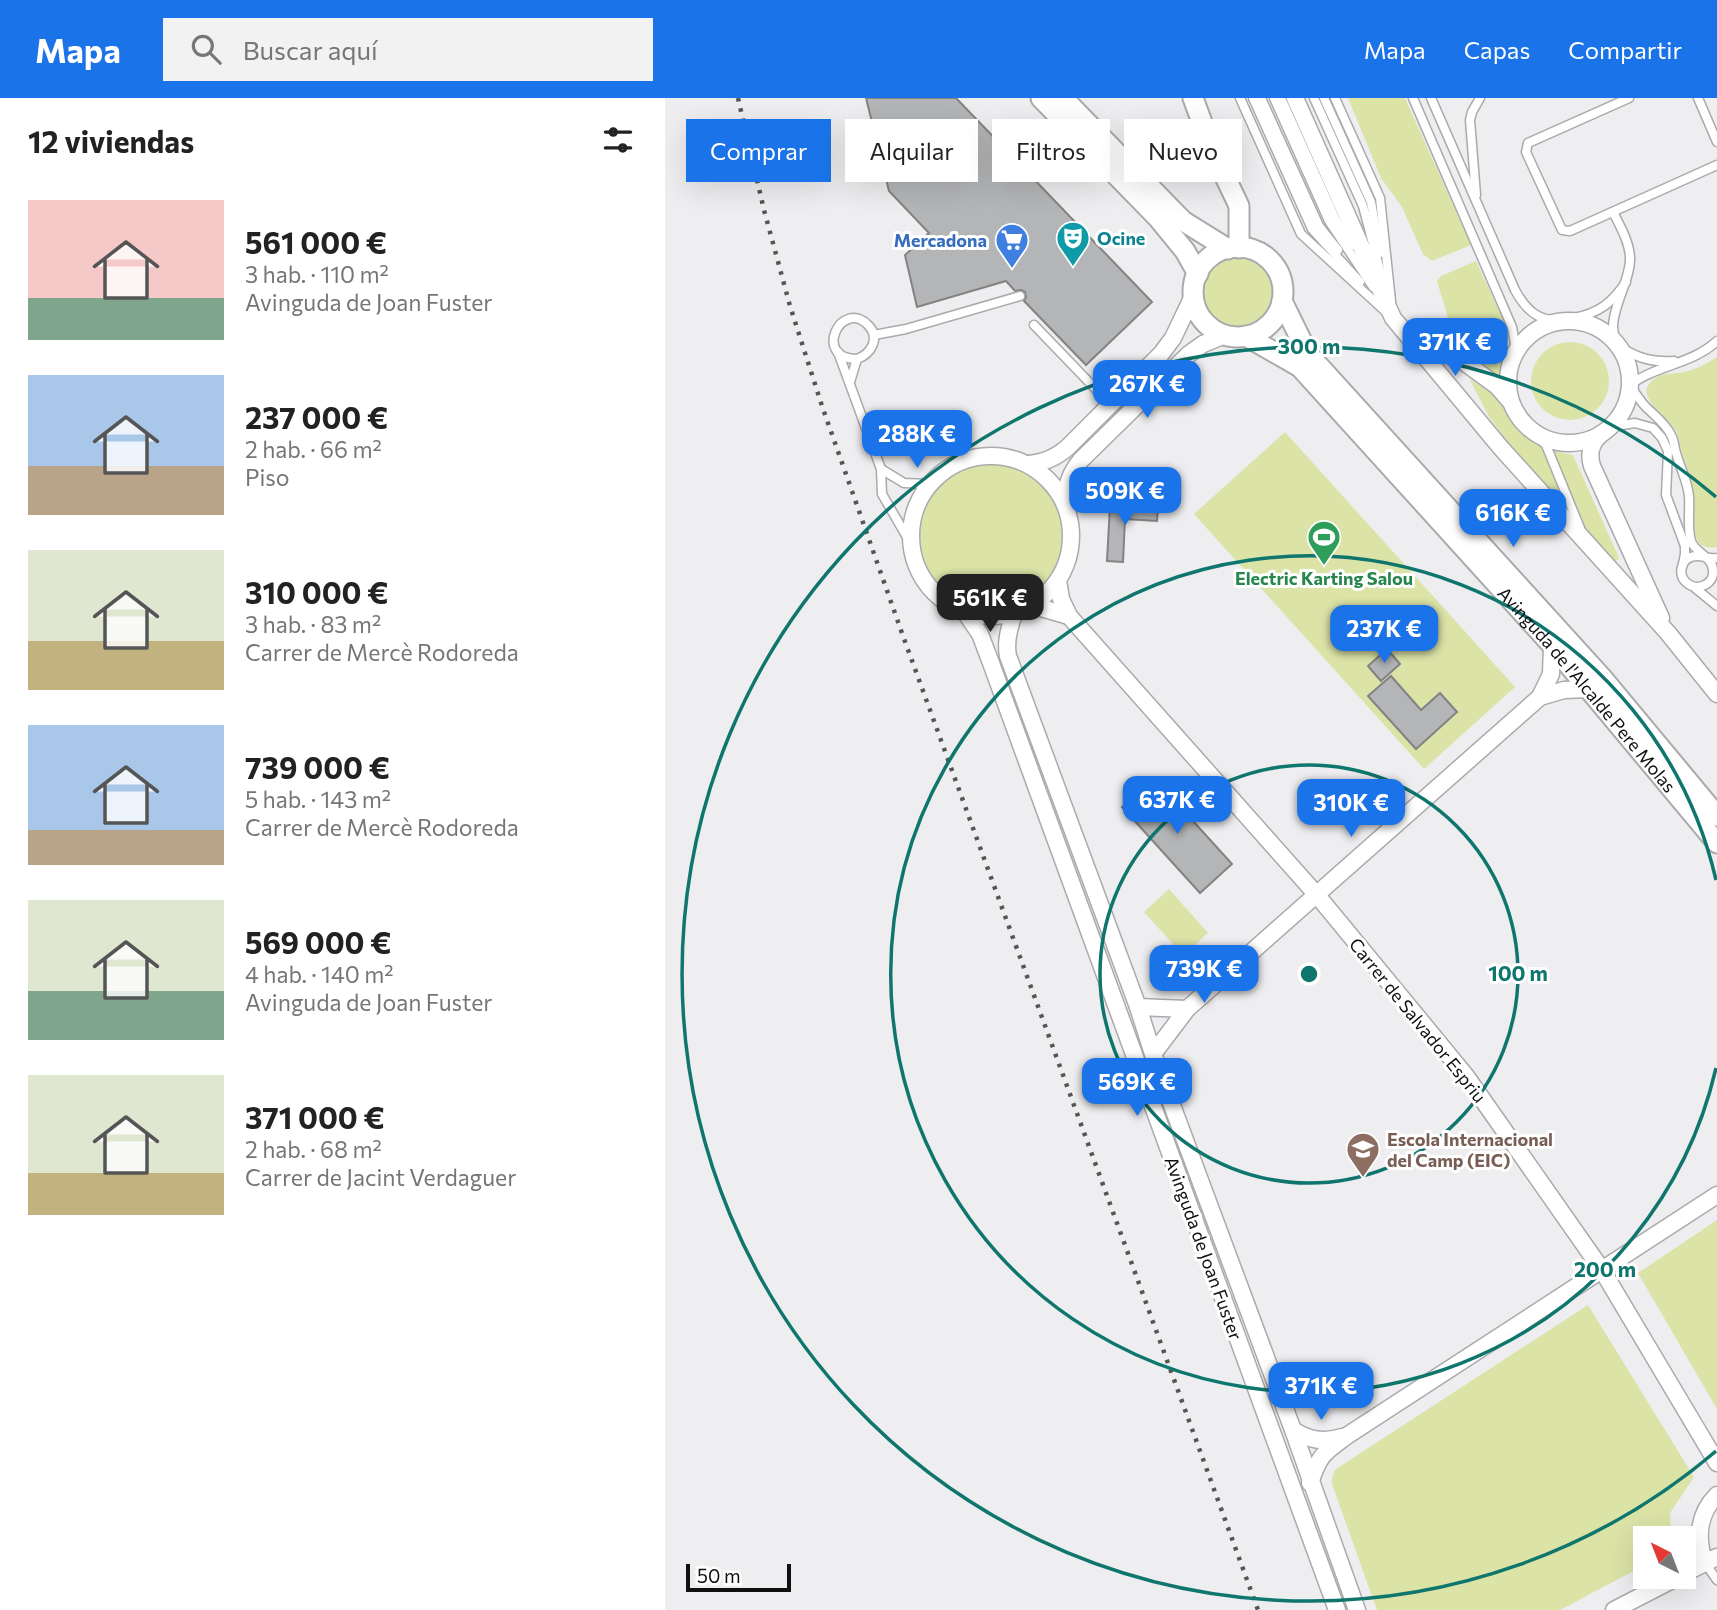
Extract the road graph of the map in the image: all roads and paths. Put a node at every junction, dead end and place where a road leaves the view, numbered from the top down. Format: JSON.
{"nodes":[{"id":1,"x":1041,"y":98,"type":"edge"},
{"id":2,"x":1063,"y":98,"type":"edge"},
{"id":3,"x":1193,"y":98,"type":"edge"},
{"id":4,"x":1240,"y":98,"type":"edge"},
{"id":5,"x":1253,"y":98,"type":"edge"},
{"id":6,"x":1261,"y":98,"type":"edge"},
{"id":7,"x":1274,"y":98,"type":"edge"},
{"id":8,"x":1281,"y":98,"type":"edge"},
{"id":9,"x":1295,"y":98,"type":"edge"},
{"id":10,"x":1302,"y":98,"type":"edge"},
{"id":11,"x":1314,"y":98,"type":"edge"},
{"id":12,"x":1324,"y":98,"type":"edge"},
{"id":13,"x":1335,"y":98,"type":"edge"},
{"id":14,"x":1413,"y":98,"type":"edge"},
{"id":15,"x":1431,"y":98,"type":"edge"},
{"id":16,"x":1480,"y":98,"type":"edge"},
{"id":17,"x":1629,"y":98,"type":"edge"},
{"id":18,"x":1698,"y":98,"type":"edge"},
{"id":19,"x":1717,"y":142,"type":"edge"},
{"id":20,"x":1717,"y":165,"type":"edge"},
{"id":21,"x":1477,"y":202,"type":"junction"},
{"id":22,"x":1613,"y":212,"type":"junction"},
{"id":23,"x":1234,"y":248,"type":"junction"},
{"id":24,"x":1198,"y":274,"type":"junction"},
{"id":25,"x":1626,"y":282,"type":"junction"},
{"id":26,"x":1020,"y":296,"type":"dead end"},
{"id":27,"x":1193,"y":296,"type":"junction"},
{"id":28,"x":1282,"y":300,"type":"junction"},
{"id":29,"x":1393,"y":318,"type":"junction"},
{"id":30,"x":1562,"y":321,"type":"junction"},
{"id":31,"x":1034,"y":325,"type":"dead end"},
{"id":32,"x":1405,"y":332,"type":"junction"},
{"id":33,"x":874,"y":335,"type":"junction"},
{"id":34,"x":1225,"y":335,"type":"junction"},
{"id":35,"x":1245,"y":336,"type":"junction"},
{"id":36,"x":1717,"y":341,"type":"edge"},
{"id":37,"x":1619,"y":347,"type":"junction"},
{"id":38,"x":838,"y":352,"type":"junction"},
{"id":39,"x":857,"y":359,"type":"junction"},
{"id":40,"x":1681,"y":361,"type":"junction"},
{"id":41,"x":1511,"y":363,"type":"junction"},
{"id":42,"x":850,"y":383,"type":"junction"},
{"id":43,"x":1630,"y":386,"type":"junction"},
{"id":44,"x":1111,"y":405,"type":"junction"},
{"id":45,"x":1517,"y":414,"type":"junction"},
{"id":46,"x":1530,"y":429,"type":"junction"},
{"id":47,"x":1601,"y":433,"type":"junction"},
{"id":48,"x":1029,"y":464,"type":"junction"},
{"id":49,"x":881,"y":469,"type":"junction"},
{"id":50,"x":929,"y":484,"type":"junction"},
{"id":51,"x":1689,"y":497,"type":"junction"},
{"id":52,"x":1667,"y":499,"type":"junction"},
{"id":53,"x":1064,"y":501,"type":"junction"},
{"id":54,"x":911,"y":544,"type":"junction"},
{"id":55,"x":1590,"y":547,"type":"junction"},
{"id":56,"x":1705,"y":557,"type":"junction"},
{"id":57,"x":1717,"y":558,"type":"edge"},
{"id":58,"x":1682,"y":565,"type":"junction"},
{"id":59,"x":1714,"y":574,"type":"edge"},
{"id":60,"x":1058,"y":580,"type":"junction"},
{"id":61,"x":1692,"y":587,"type":"junction"},
{"id":62,"x":1717,"y":604,"type":"edge"},
{"id":63,"x":1031,"y":605,"type":"junction"},
{"id":64,"x":965,"y":612,"type":"junction"},
{"id":65,"x":1014,"y":612,"type":"junction"},
{"id":66,"x":1069,"y":616,"type":"junction"},
{"id":67,"x":1668,"y":633,"type":"junction"},
{"id":68,"x":1552,"y":645,"type":"junction"},
{"id":69,"x":1589,"y":689,"type":"junction"},
{"id":70,"x":1717,"y":694,"type":"edge"},
{"id":71,"x":1540,"y":697,"type":"junction"},
{"id":72,"x":1717,"y":816,"type":"edge"},
{"id":73,"x":1717,"y":843,"type":"edge"},
{"id":74,"x":1316,"y":894,"type":"junction"},
{"id":75,"x":1138,"y":1007,"type":"junction"},
{"id":76,"x":1187,"y":1009,"type":"junction"},
{"id":77,"x":1153,"y":1054,"type":"junction"},
{"id":78,"x":1717,"y":1195,"type":"edge"},
{"id":79,"x":1602,"y":1270,"type":"junction"},
{"id":80,"x":1293,"y":1430,"type":"junction"},
{"id":81,"x":1348,"y":1435,"type":"junction"},
{"id":82,"x":1717,"y":1462,"type":"edge"},
{"id":83,"x":1310,"y":1483,"type":"junction"},
{"id":84,"x":1717,"y":1495,"type":"edge"},
{"id":85,"x":1711,"y":1560,"type":"edge"},
{"id":86,"x":1320,"y":1563,"type":"junction"},
{"id":87,"x":1717,"y":1580,"type":"edge"},
{"id":88,"x":1655,"y":1589,"type":"edge"},
{"id":89,"x":1337,"y":1610,"type":"edge"},
{"id":90,"x":1345,"y":1610,"type":"edge"},
{"id":91,"x":1357,"y":1610,"type":"edge"},
{"id":92,"x":1614,"y":1610,"type":"edge"}],
"edges":[{"from":1,"to":24,"type":"street"},
{"from":2,"to":23,"type":"street"},
{"from":3,"to":23,"type":"street"},
{"from":4,"to":29,"type":"lane"},
{"from":5,"to":29,"type":"lane"},
{"from":6,"to":29,"type":"lane"},
{"from":7,"to":29,"type":"lane"},
{"from":8,"to":29,"type":"lane"},
{"from":9,"to":29,"type":"street"},
{"from":10,"to":29,"type":"lane"},
{"from":11,"to":29,"type":"lane"},
{"from":12,"to":29,"type":"lane"},
{"from":13,"to":29,"type":"lane"},
{"from":14,"to":41,"type":"lane"},
{"from":15,"to":21,"type":"lane"},
{"from":16,"to":21,"type":"lane"},
{"from":17,"to":22,"type":"lane"},
{"from":18,"to":19,"type":"lane"},
{"from":20,"to":22,"type":"lane"},
{"from":21,"to":30,"type":"lane"},
{"from":22,"to":25,"type":"lane"},
{"from":23,"to":24,"type":"street"},
{"from":23,"to":28,"type":"street"},
{"from":24,"to":27,"type":"street"},
{"from":25,"to":30,"type":"lane"},
{"from":25,"to":37,"type":"lane"},
{"from":26,"to":33,"type":"lane"},
{"from":27,"to":34,"type":"street"},
{"from":27,"to":44,"type":"street"},
{"from":28,"to":35,"type":"street"},
{"from":28,"to":72,"type":"street","name":"Avinguda de l'Alcalde Pere Molas"},
{"from":29,"to":32,"type":"street"},
{"from":30,"to":37,"type":"street"},
{"from":30,"to":41,"type":"street"},
{"from":31,"to":44,"type":"lane"},
{"from":32,"to":45,"type":"street"},
{"from":32,"to":55,"type":"street"},
{"from":33,"to":38,"type":"lane"},
{"from":33,"to":39,"type":"lane"},
{"from":34,"to":35,"type":"street"},
{"from":34,"to":53,"type":"street"},
{"from":35,"to":68,"type":"street","name":"Avinguda de l'Alcalde Pere Molas"},
{"from":36,"to":40,"type":"lane"},
{"from":37,"to":40,"type":"lane"},
{"from":37,"to":43,"type":"street"},
{"from":38,"to":39,"type":"lane"},
{"from":38,"to":42,"type":"lane"},
{"from":39,"to":42,"type":"lane"},
{"from":40,"to":43,"type":"lane"},
{"from":41,"to":45,"type":"street"},
{"from":42,"to":49,"type":"lane"},
{"from":43,"to":47,"type":"street"},
{"from":43,"to":51,"type":"lane"},
{"from":44,"to":48,"type":"street"},
{"from":45,"to":46,"type":"street"},
{"from":46,"to":47,"type":"street"},
{"from":46,"to":55,"type":"lane"},
{"from":47,"to":52,"type":"lane"},
{"from":47,"to":67,"type":"street"},
{"from":48,"to":50,"type":"street"},
{"from":48,"to":53,"type":"street"},
{"from":49,"to":50,"type":"lane"},
{"from":49,"to":54,"type":"lane"},
{"from":50,"to":54,"type":"street"},
{"from":51,"to":52,"type":"lane"},
{"from":51,"to":56,"type":"lane"},
{"from":52,"to":58,"type":"lane"},
{"from":53,"to":60,"type":"street"},
{"from":54,"to":64,"type":"street"},
{"from":55,"to":67,"type":"street"},
{"from":56,"to":57,"type":"lane"},
{"from":56,"to":58,"type":"lane"},
{"from":56,"to":59,"type":"lane"},
{"from":58,"to":61,"type":"lane"},
{"from":59,"to":61,"type":"lane"},
{"from":59,"to":62,"type":"lane"},
{"from":60,"to":63,"type":"street"},
{"from":60,"to":66,"type":"street","name":"Carrer de Salvador Espriu"},
{"from":61,"to":62,"type":"lane"},
{"from":63,"to":65,"type":"street"},
{"from":63,"to":66,"type":"street"},
{"from":64,"to":65,"type":"street"},
{"from":64,"to":86,"type":"street","name":"Avinguda de Joan Fuster"},
{"from":65,"to":75,"type":"street","name":"Avinguda de Joan Fuster"},
{"from":66,"to":74,"type":"street","name":"Carrer de Salvador Espriu"},
{"from":67,"to":70,"type":"street"},
{"from":68,"to":69,"type":"street","name":"Avinguda de l'Alcalde Pere Molas"},
{"from":68,"to":71,"type":"street"},
{"from":69,"to":71,"type":"street"},
{"from":69,"to":73,"type":"street","name":"Avinguda de l'Alcalde Pere Molas"},
{"from":71,"to":74,"type":"street"},
{"from":74,"to":76,"type":"street"},
{"from":74,"to":79,"type":"street","name":"Carrer de Salvador Espriu"},
{"from":75,"to":76,"type":"street"},
{"from":75,"to":77,"type":"street","name":"Avinguda de Joan Fuster"},
{"from":76,"to":77,"type":"street"},
{"from":77,"to":80,"type":"street","name":"Avinguda de Joan Fuster"},
{"from":78,"to":79,"type":"street"},
{"from":79,"to":81,"type":"street"},
{"from":79,"to":82,"type":"street","name":"Carrer de Salvador Espriu"},
{"from":80,"to":81,"type":"street"},
{"from":80,"to":83,"type":"street","name":"Avinguda de Joan Fuster"},
{"from":81,"to":83,"type":"street"},
{"from":83,"to":91,"type":"street","name":"Avinguda de Joan Fuster"},
{"from":84,"to":85,"type":"street"},
{"from":85,"to":87,"type":"lane"},
{"from":86,"to":89,"type":"street","name":"Avinguda de Joan Fuster"},
{"from":86,"to":90,"type":"street"},
{"from":88,"to":92,"type":"street"}]}
